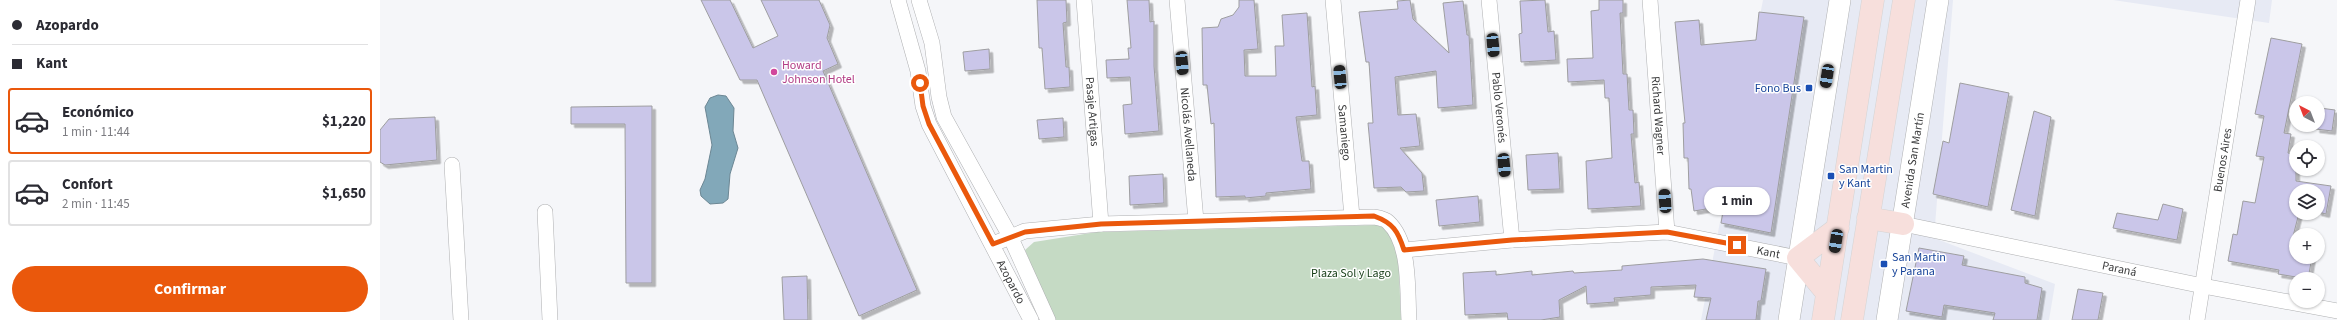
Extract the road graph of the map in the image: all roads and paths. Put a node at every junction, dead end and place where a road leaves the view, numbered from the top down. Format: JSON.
{"nodes":[{"id":1,"x":898,"y":0,"type":"edge"},
{"id":2,"x":919,"y":0,"type":"edge"},
{"id":3,"x":1084,"y":0,"type":"edge"},
{"id":4,"x":1177,"y":0,"type":"edge"},
{"id":5,"x":1333,"y":0,"type":"edge"},
{"id":6,"x":1489,"y":0,"type":"edge"},
{"id":7,"x":1650,"y":0,"type":"edge"},
{"id":8,"x":1840,"y":0,"type":"edge"},
{"id":9,"x":1873,"y":0,"type":"edge"},
{"id":10,"x":1904,"y":0,"type":"edge"},
{"id":11,"x":1938,"y":0,"type":"edge"},
{"id":12,"x":2248,"y":0,"type":"edge"},
{"id":13,"x":452,"y":165,"type":"dead end"},
{"id":14,"x":545,"y":212,"type":"dead end"},
{"id":15,"x":1352,"y":217,"type":"junction"},
{"id":16,"x":1868,"y":218,"type":"junction"},
{"id":17,"x":1196,"y":221,"type":"junction"},
{"id":18,"x":1101,"y":224,"type":"junction"},
{"id":19,"x":1903,"y":224,"type":"junction"},
{"id":20,"x":1838,"y":228,"type":"junction"},
{"id":21,"x":1667,"y":232,"type":"junction"},
{"id":22,"x":1010,"y":236,"type":"junction"},
{"id":23,"x":1512,"y":240,"type":"junction"},
{"id":24,"x":993,"y":244,"type":"junction"},
{"id":25,"x":1404,"y":250,"type":"junction"},
{"id":26,"x":1798,"y":258,"type":"junction"},
{"id":27,"x":2203,"y":286,"type":"junction"},
{"id":28,"x":1827,"y":293,"type":"junction"},
{"id":29,"x":2337,"y":311,"type":"edge"},
{"id":30,"x":461,"y":320,"type":"edge"},
{"id":31,"x":550,"y":320,"type":"edge"},
{"id":32,"x":1031,"y":320,"type":"edge"},
{"id":33,"x":1048,"y":320,"type":"edge"},
{"id":34,"x":1409,"y":320,"type":"edge"},
{"id":35,"x":1789,"y":320,"type":"edge"},
{"id":36,"x":1823,"y":320,"type":"edge"},
{"id":37,"x":1852,"y":320,"type":"edge"},
{"id":38,"x":1887,"y":320,"type":"edge"},
{"id":39,"x":2197,"y":320,"type":"edge"}],
"edges":[{"from":1,"to":24,"type":"street","name":"Azopardo"},
{"from":2,"to":22,"type":"street","name":"Azopardo"},
{"from":3,"to":18,"type":"street","name":"Pasaje Artigas"},
{"from":4,"to":17,"type":"street","name":"Nicolás Avellaneda"},
{"from":5,"to":15,"type":"street","name":"Samaniego"},
{"from":6,"to":23,"type":"street","name":"Pablo Veronés"},
{"from":7,"to":21,"type":"street","name":"Richard Wagner"},
{"from":8,"to":26,"type":"main road"},
{"from":9,"to":20,"type":"main road"},
{"from":10,"to":16,"type":"main road"},
{"from":11,"to":19,"type":"main road","name":"Avenida San Martín"},
{"from":12,"to":27,"type":"street","name":"Buenos Aires"},
{"from":13,"to":30,"type":"street"},
{"from":14,"to":31,"type":"street"},
{"from":15,"to":17,"type":"street"},
{"from":15,"to":25,"type":"street"},
{"from":16,"to":19,"type":"main road"},
{"from":16,"to":37,"type":"main road"},
{"from":17,"to":18,"type":"street"},
{"from":18,"to":22,"type":"street"},
{"from":19,"to":27,"type":"street","name":"Paraná"},
{"from":19,"to":38,"type":"main road","name":"Avenida San Martín"},
{"from":20,"to":26,"type":"main road"},
{"from":20,"to":28,"type":"main road"},
{"from":21,"to":23,"type":"street","name":"Kant"},
{"from":21,"to":26,"type":"street","name":"Kant"},
{"from":22,"to":24,"type":"street"},
{"from":22,"to":33,"type":"street","name":"Azopardo"},
{"from":23,"to":25,"type":"street","name":"Kant"},
{"from":24,"to":32,"type":"street","name":"Azopardo"},
{"from":25,"to":34,"type":"street"},
{"from":26,"to":28,"type":"main road"},
{"from":26,"to":35,"type":"main road"},
{"from":27,"to":29,"type":"street","name":"Paraná"},
{"from":27,"to":39,"type":"street","name":"Buenos Aires"},
{"from":28,"to":36,"type":"main road"}]}
